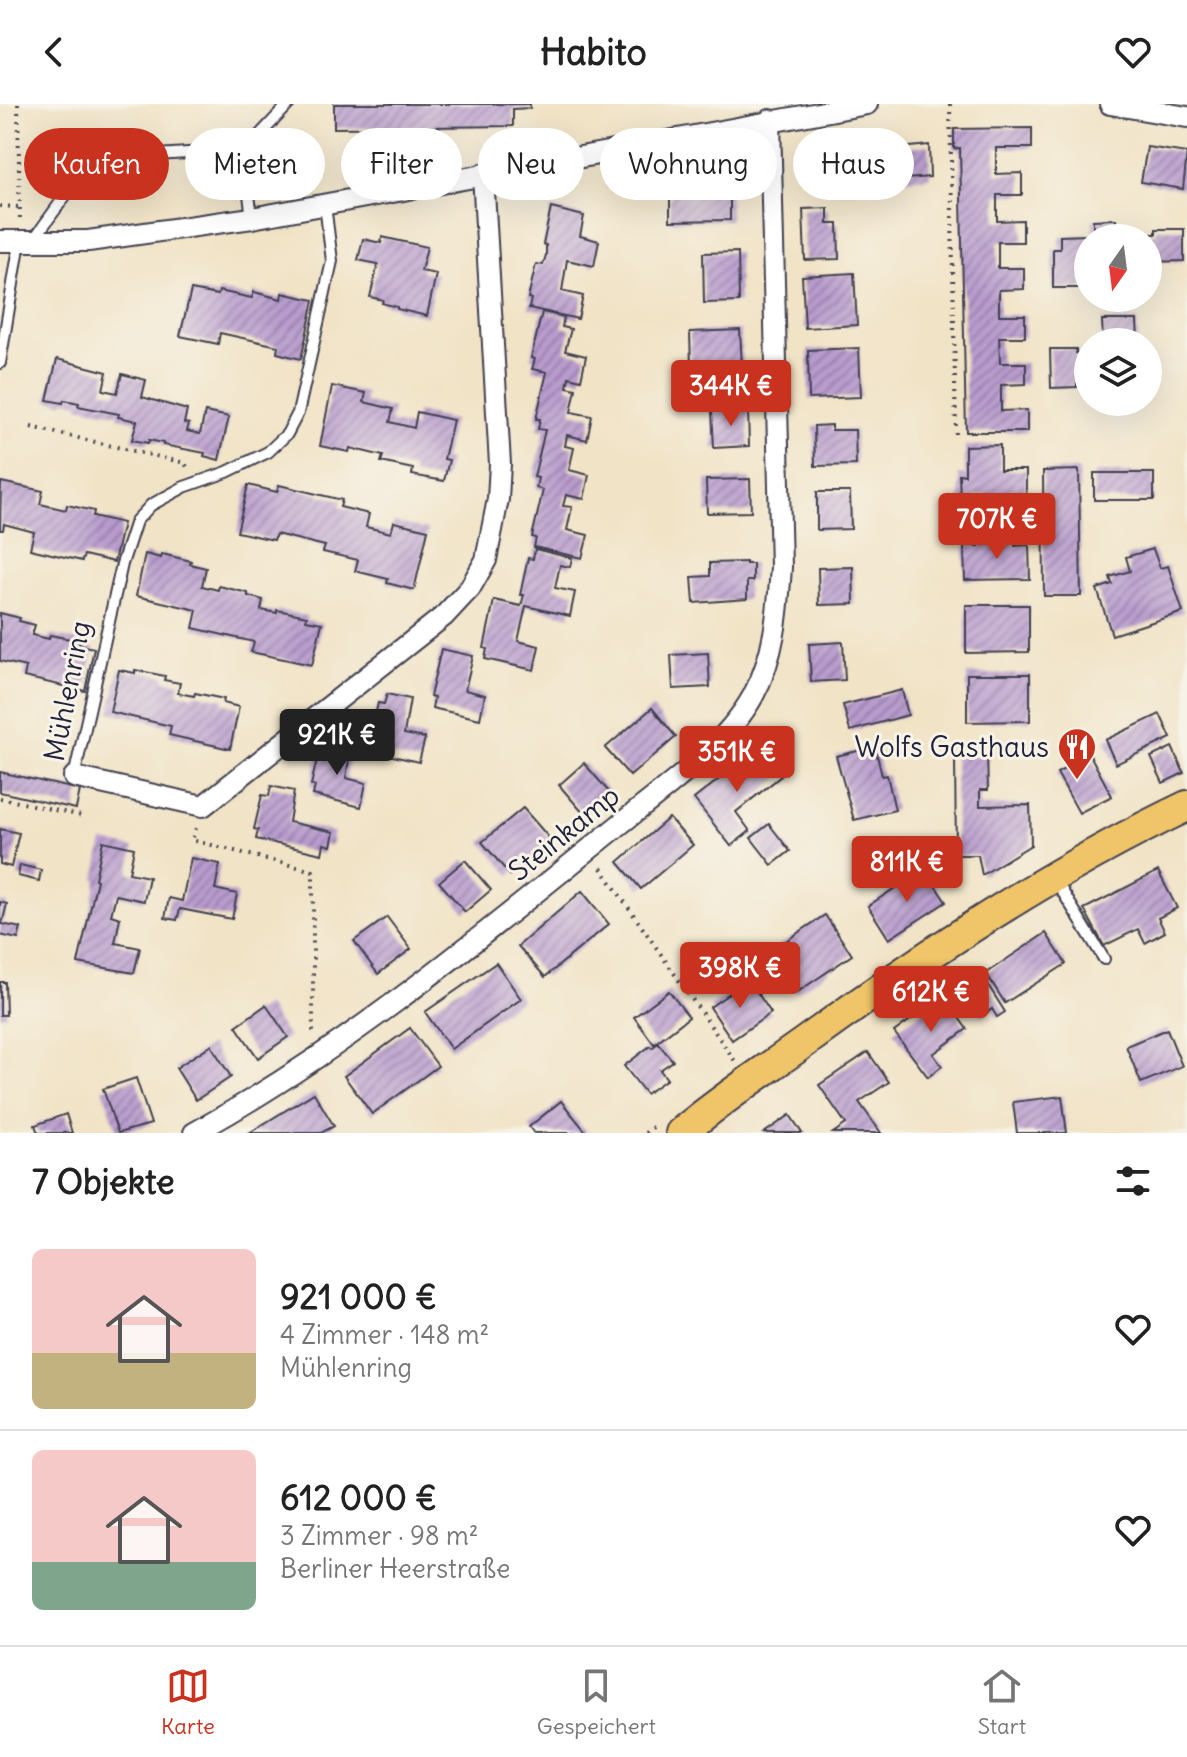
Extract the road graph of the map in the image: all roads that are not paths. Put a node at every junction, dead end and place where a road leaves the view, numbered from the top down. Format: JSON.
{"nodes":[{"id":1,"x":289,"y":104,"type":"edge"},
{"id":2,"x":867,"y":104,"type":"edge"},
{"id":3,"x":1110,"y":104,"type":"edge"},
{"id":4,"x":780,"y":114,"type":"edge"},
{"id":5,"x":1187,"y":117,"type":"edge"},
{"id":6,"x":266,"y":128,"type":"edge"},
{"id":7,"x":185,"y":153,"type":"edge"},
{"id":8,"x":584,"y":154,"type":"edge"},
{"id":9,"x":478,"y":175,"type":"edge"},
{"id":10,"x":250,"y":200,"type":"edge"},
{"id":11,"x":485,"y":200,"type":"edge"},
{"id":12,"x":325,"y":205,"type":"junction"},
{"id":13,"x":252,"y":218,"type":"junction"},
{"id":14,"x":17,"y":241,"type":"edge"},
{"id":15,"x":0,"y":363,"type":"edge"},
{"id":16,"x":74,"y":777,"type":"joint"},
{"id":17,"x":1187,"y":806,"type":"edge"},
{"id":18,"x":1054,"y":876,"type":"junction"},
{"id":19,"x":1104,"y":959,"type":"dead end"},
{"id":20,"x":194,"y":1133,"type":"edge"},
{"id":21,"x":681,"y":1133,"type":"edge"}],
"edges":[{"from":1,"to":6,"type":"lane"},
{"from":2,"to":4,"type":"street"},
{"from":3,"to":5,"type":"street"},
{"from":4,"to":8,"type":"street"},
{"from":4,"to":20,"type":"street","name":"Steinkamp"},
{"from":7,"to":14,"type":"lane"},
{"from":9,"to":12,"type":"street"},
{"from":10,"to":13,"type":"lane"},
{"from":11,"to":16,"type":"street","name":"Mühlenring"},
{"from":12,"to":13,"type":"street"},
{"from":12,"to":16,"type":"lane","name":"Mühlenring"},
{"from":13,"to":14,"type":"street"},
{"from":14,"to":15,"type":"lane"},
{"from":17,"to":18,"type":"main road"},
{"from":18,"to":19,"type":"lane"},
{"from":18,"to":21,"type":"main road"}]}
